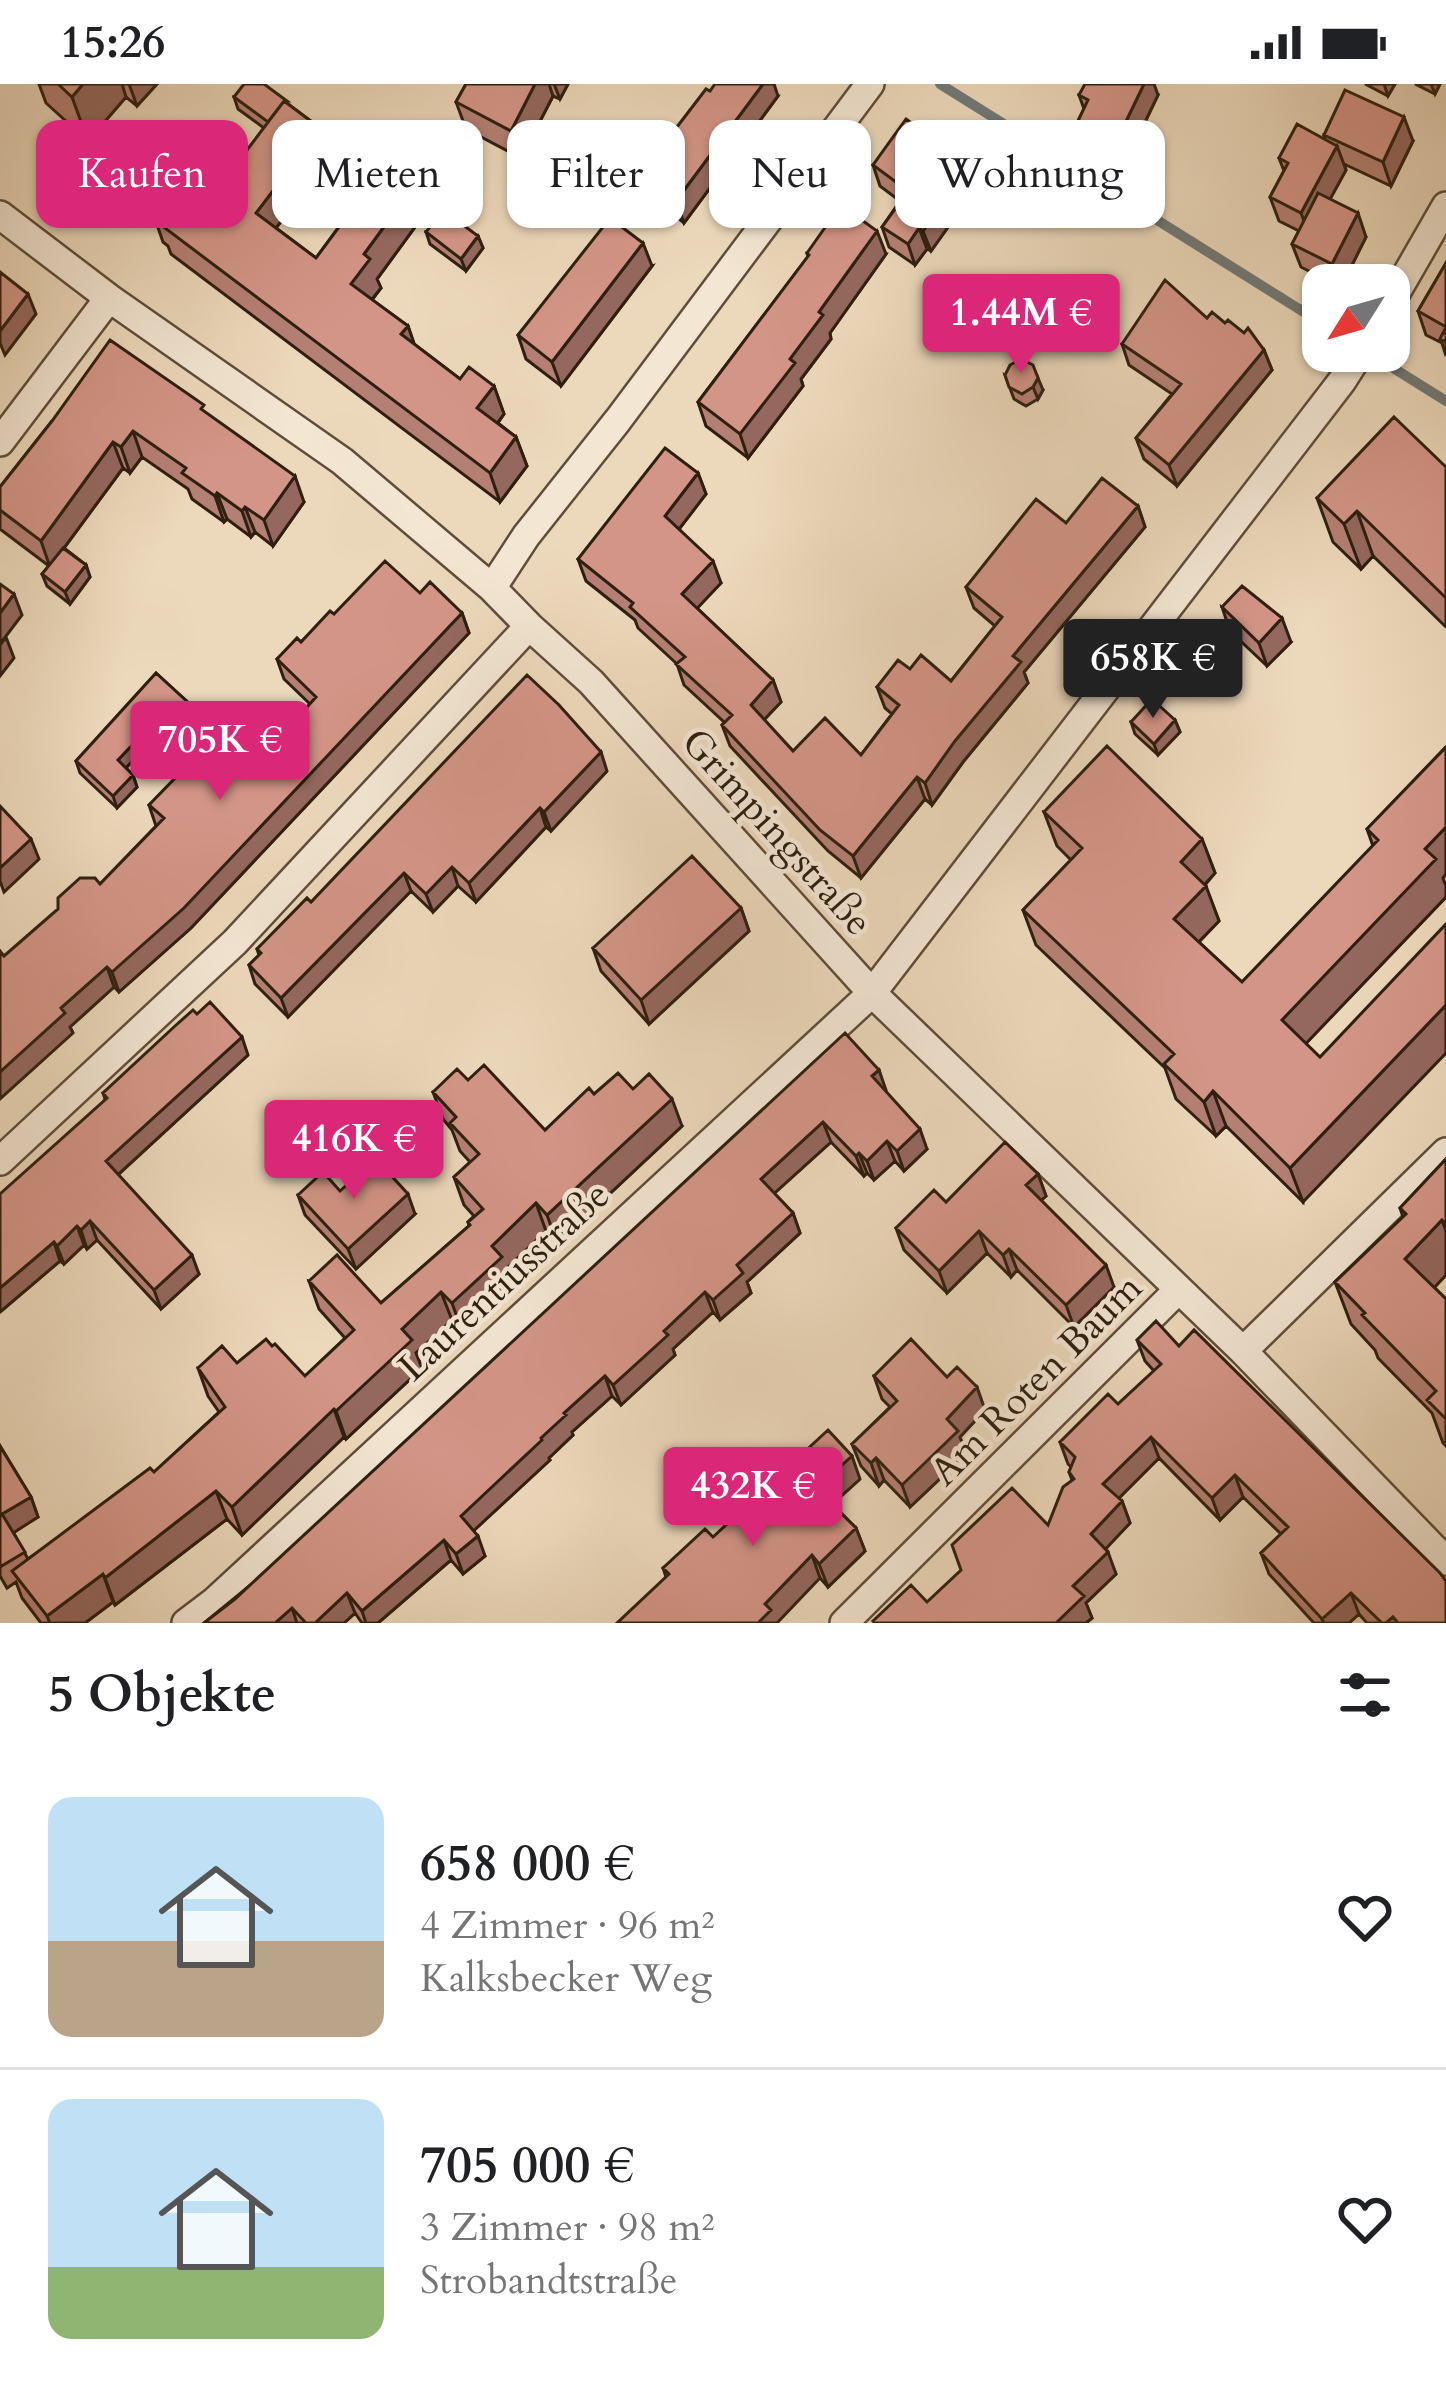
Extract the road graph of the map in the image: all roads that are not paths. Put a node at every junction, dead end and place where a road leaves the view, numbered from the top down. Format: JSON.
{"nodes":[{"id":1,"x":867,"y":85,"type":"edge"},
{"id":2,"x":1446,"y":206,"type":"edge"},
{"id":3,"x":0,"y":214,"type":"edge"},
{"id":4,"x":1410,"y":269,"type":"edge"},
{"id":5,"x":109,"y":298,"type":"junction"},
{"id":6,"x":1348,"y":372,"type":"edge"},
{"id":7,"x":0,"y":442,"type":"edge"},
{"id":8,"x":492,"y":588,"type":"junction"},
{"id":9,"x":529,"y":626,"type":"junction"},
{"id":10,"x":872,"y":993,"type":"junction"},
{"id":11,"x":1446,"y":1152,"type":"edge"},
{"id":12,"x":0,"y":1161,"type":"edge"},
{"id":13,"x":1178,"y":1290,"type":"junction"},
{"id":14,"x":1243,"y":1352,"type":"junction"},
{"id":15,"x":1446,"y":1561,"type":"edge"},
{"id":16,"x":186,"y":1623,"type":"edge"},
{"id":17,"x":844,"y":1623,"type":"edge"}],
"edges":[{"from":1,"to":8,"type":"street"},
{"from":2,"to":4,"type":"street"},
{"from":3,"to":5,"type":"street","name":"Grimpingstraße"},
{"from":5,"to":7,"type":"street"},
{"from":5,"to":8,"type":"street","name":"Grimpingstraße"},
{"from":6,"to":10,"type":"street","name":"Laurentiusstraße"},
{"from":8,"to":9,"type":"street","name":"Grimpingstraße"},
{"from":9,"to":10,"type":"street","name":"Grimpingstraße"},
{"from":9,"to":12,"type":"street"},
{"from":10,"to":13,"type":"street","name":"Grimpingstraße"},
{"from":10,"to":16,"type":"street","name":"Laurentiusstraße"},
{"from":11,"to":14,"type":"street"},
{"from":13,"to":14,"type":"street","name":"Grimpingstraße"},
{"from":13,"to":17,"type":"street","name":"Am Roten Baum"},
{"from":14,"to":15,"type":"street","name":"Grimpingstraße"}]}
